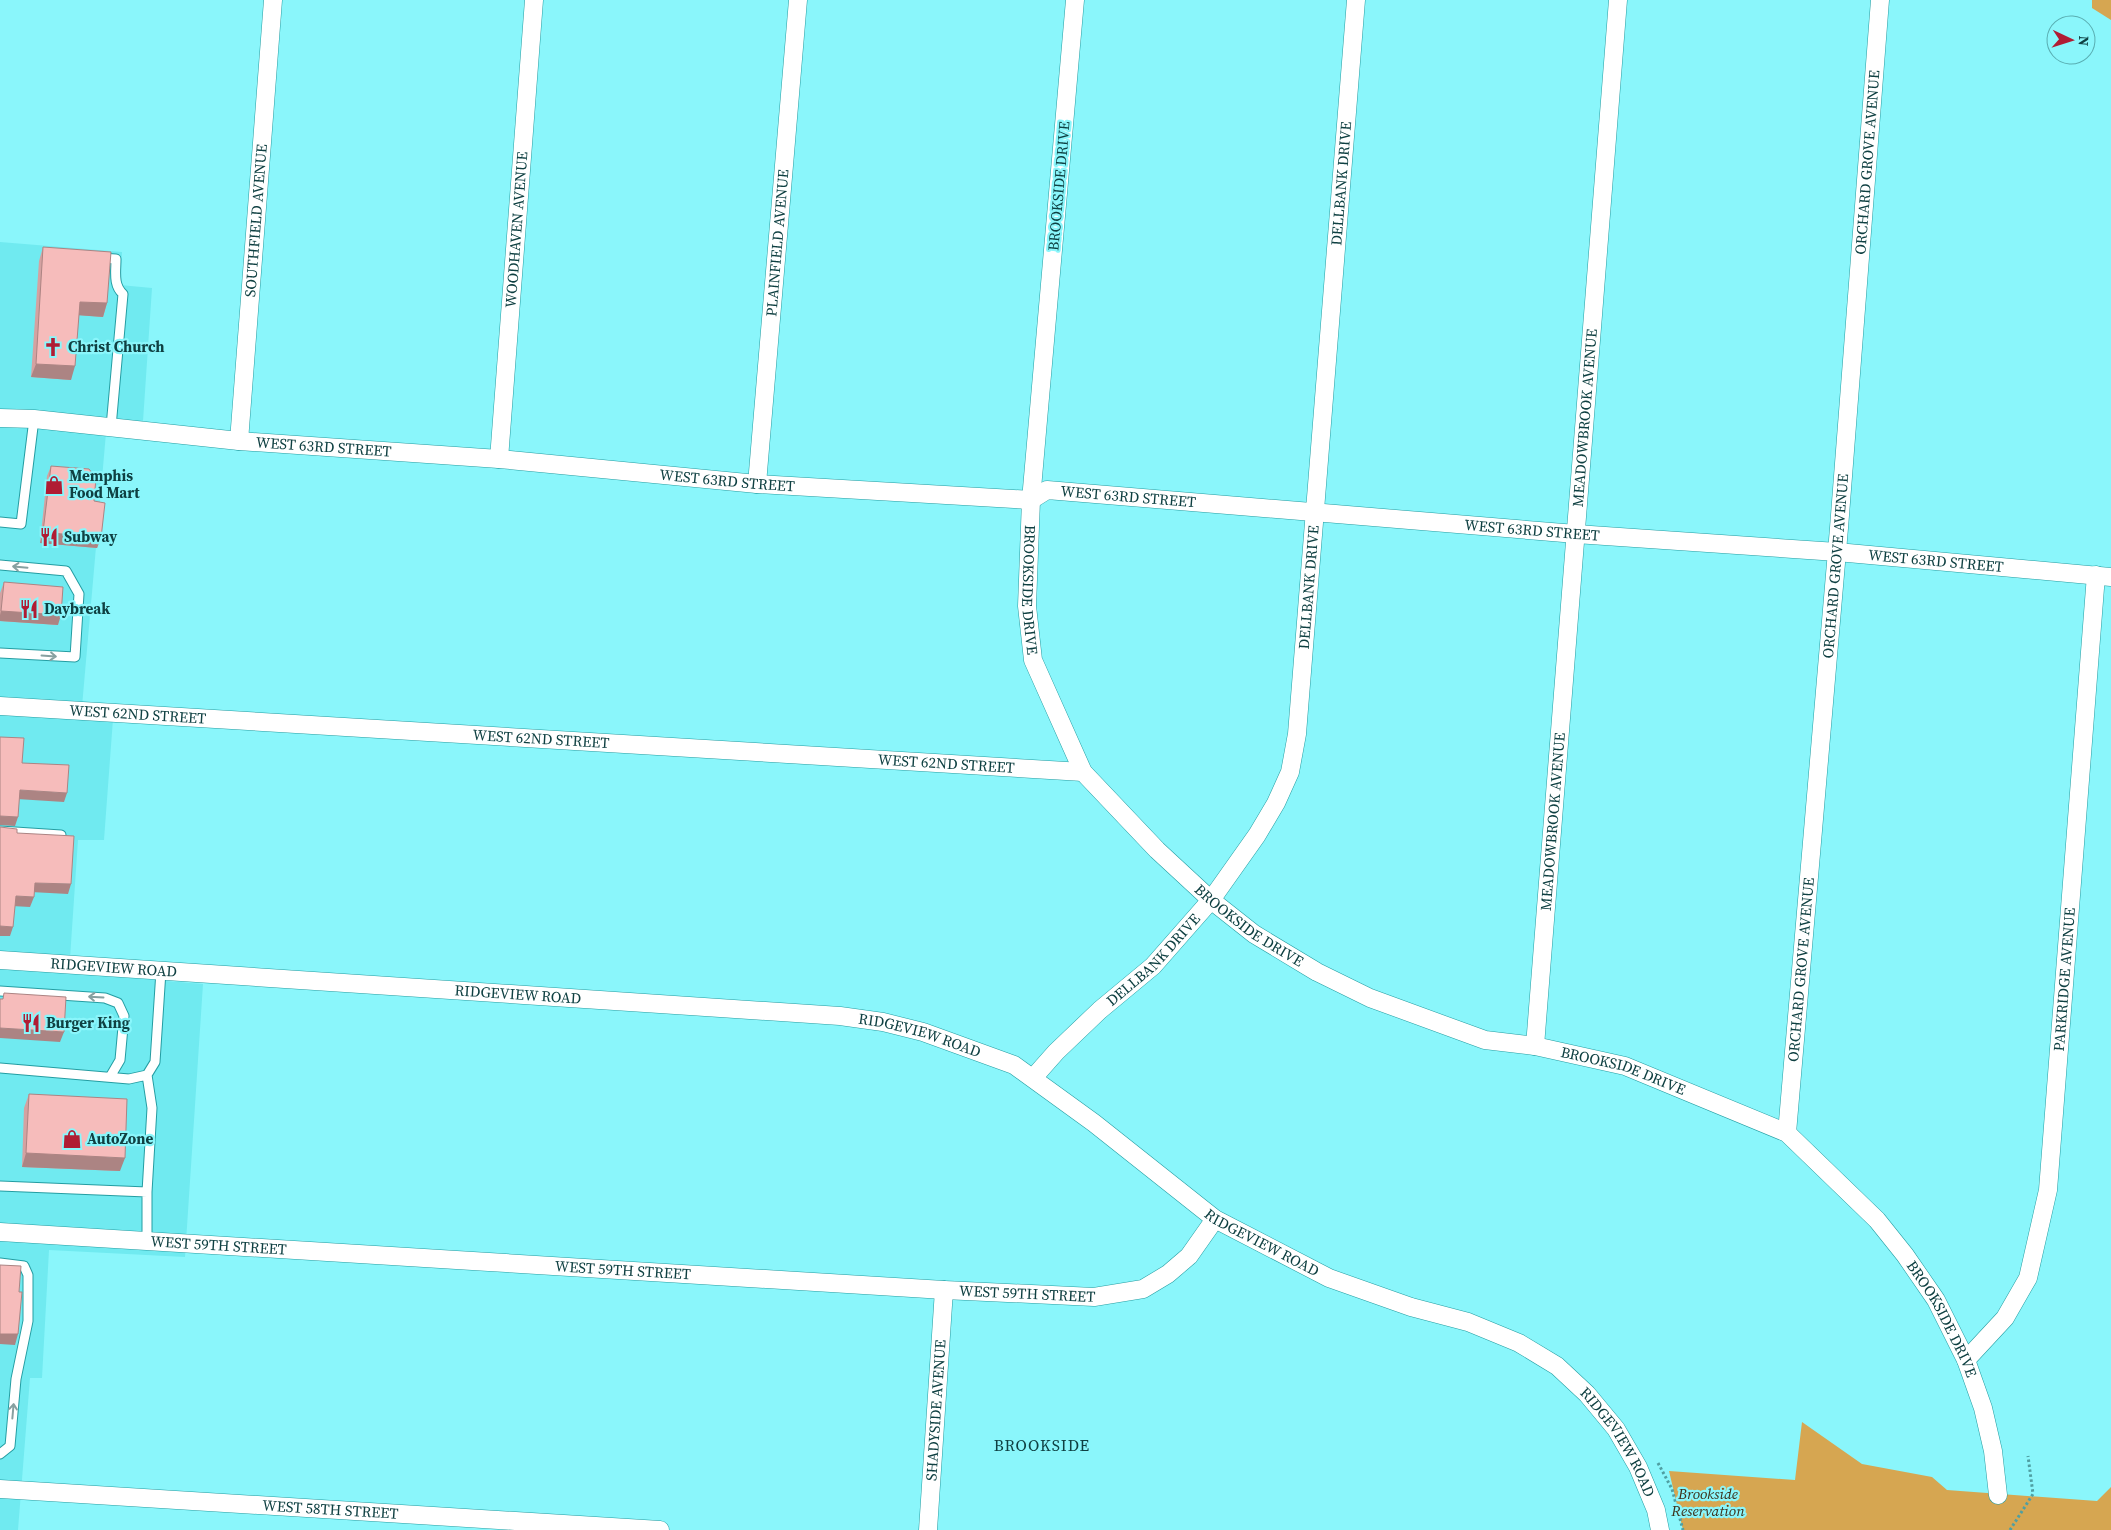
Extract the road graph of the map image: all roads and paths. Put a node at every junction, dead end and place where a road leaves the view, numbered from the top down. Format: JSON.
{"nodes":[{"id":1,"x":273,"y":0,"type":"edge"},
{"id":2,"x":534,"y":0,"type":"edge"},
{"id":3,"x":798,"y":0,"type":"edge"},
{"id":4,"x":1075,"y":0,"type":"edge"},
{"id":5,"x":1356,"y":0,"type":"edge"},
{"id":6,"x":1618,"y":0,"type":"edge"},
{"id":7,"x":1880,"y":0,"type":"edge"},
{"id":8,"x":99,"y":258,"type":"edge"},
{"id":9,"x":0,"y":418,"type":"edge"},
{"id":10,"x":34,"y":419,"type":"junction"},
{"id":11,"x":111,"y":427,"type":"junction"},
{"id":12,"x":239,"y":440,"type":"junction"},
{"id":13,"x":499,"y":459,"type":"junction"},
{"id":14,"x":757,"y":484,"type":"junction"},
{"id":15,"x":1031,"y":500,"type":"junction"},
{"id":16,"x":1315,"y":513,"type":"junction"},
{"id":17,"x":0,"y":522,"type":"edge"},
{"id":18,"x":1576,"y":534,"type":"junction"},
{"id":19,"x":1837,"y":552,"type":"junction"},
{"id":20,"x":0,"y":565,"type":"edge"},
{"id":21,"x":2103,"y":576,"type":"edge"},
{"id":22,"x":0,"y":652,"type":"edge"},
{"id":23,"x":0,"y":706,"type":"edge"},
{"id":24,"x":1083,"y":772,"type":"junction"},
{"id":25,"x":0,"y":831,"type":"edge"},
{"id":26,"x":61,"y":835,"type":"edge"},
{"id":27,"x":1211,"y":900,"type":"junction"},
{"id":28,"x":0,"y":960,"type":"edge"},
{"id":29,"x":161,"y":971,"type":"junction"},
{"id":30,"x":0,"y":991,"type":"edge"},
{"id":31,"x":1536,"y":1046,"type":"junction"},
{"id":32,"x":0,"y":1068,"type":"edge"},
{"id":33,"x":147,"y":1075,"type":"junction"},
{"id":34,"x":110,"y":1077,"type":"junction"},
{"id":35,"x":1033,"y":1078,"type":"junction"},
{"id":36,"x":1787,"y":1133,"type":"junction"},
{"id":37,"x":0,"y":1186,"type":"edge"},
{"id":38,"x":147,"y":1192,"type":"junction"},
{"id":39,"x":1215,"y":1219,"type":"junction"},
{"id":40,"x":0,"y":1232,"type":"edge"},
{"id":41,"x":147,"y":1241,"type":"junction"},
{"id":42,"x":0,"y":1264,"type":"edge"},
{"id":43,"x":944,"y":1290,"type":"junction"},
{"id":44,"x":1966,"y":1360,"type":"junction"},
{"id":45,"x":0,"y":1454,"type":"edge"},
{"id":46,"x":1653,"y":1454,"type":"dead end"},
{"id":47,"x":2028,"y":1456,"type":"dead end"},
{"id":48,"x":0,"y":1489,"type":"edge"},
{"id":49,"x":1998,"y":1495,"type":"dead end"},
{"id":50,"x":660,"y":1530,"type":"edge"},
{"id":51,"x":928,"y":1530,"type":"edge"},
{"id":52,"x":1660,"y":1530,"type":"edge"},
{"id":53,"x":1683,"y":1530,"type":"edge"},
{"id":54,"x":2010,"y":1530,"type":"edge"}],
"edges":[{"from":1,"to":12,"type":"street","name":"SOUTHFIELD AVENUE"},
{"from":2,"to":13,"type":"street","name":"WOODHAVEN AVENUE"},
{"from":3,"to":14,"type":"street","name":"PLAINFIELD AVENUE"},
{"from":4,"to":15,"type":"street","name":"BROOKSIDE DRIVE"},
{"from":5,"to":16,"type":"street","name":"DELLBANK DRIVE"},
{"from":6,"to":18,"type":"street","name":"MEADOWBROOK AVENUE"},
{"from":7,"to":19,"type":"street","name":"ORCHARD GROVE AVENUE"},
{"from":8,"to":11,"type":"lane"},
{"from":9,"to":10,"type":"street","name":"WEST 63RD STREET"},
{"from":10,"to":11,"type":"street","name":"WEST 63RD STREET"},
{"from":10,"to":17,"type":"lane"},
{"from":11,"to":12,"type":"street","name":"WEST 63RD STREET"},
{"from":12,"to":13,"type":"street","name":"WEST 63RD STREET"},
{"from":13,"to":14,"type":"street","name":"WEST 63RD STREET"},
{"from":14,"to":15,"type":"street","name":"WEST 63RD STREET"},
{"from":15,"to":16,"type":"street","name":"WEST 63RD STREET"},
{"from":15,"to":24,"type":"street","name":"BROOKSIDE DRIVE"},
{"from":16,"to":18,"type":"street","name":"WEST 63RD STREET"},
{"from":16,"to":27,"type":"street","name":"DELLBANK DRIVE"},
{"from":18,"to":19,"type":"street","name":"WEST 63RD STREET"},
{"from":18,"to":31,"type":"street","name":"MEADOWBROOK AVENUE"},
{"from":19,"to":21,"type":"street","name":"WEST 63RD STREET"},
{"from":19,"to":36,"type":"street","name":"ORCHARD GROVE AVENUE"},
{"from":22,"to":20,"type":"lane","one_way":true},
{"from":21,"to":44,"type":"street","name":"PARKRIDGE AVENUE"},
{"from":23,"to":24,"type":"street","name":"WEST 62ND STREET"},
{"from":24,"to":27,"type":"street","name":"BROOKSIDE DRIVE"},
{"from":25,"to":26,"type":"lane"},
{"from":27,"to":31,"type":"street","name":"BROOKSIDE DRIVE"},
{"from":27,"to":35,"type":"street","name":"DELLBANK DRIVE"},
{"from":28,"to":29,"type":"street","name":"RIDGEVIEW ROAD"},
{"from":29,"to":33,"type":"lane"},
{"from":29,"to":35,"type":"street","name":"RIDGEVIEW ROAD"},
{"from":34,"to":30,"type":"lane","one_way":true},
{"from":31,"to":36,"type":"street","name":"BROOKSIDE DRIVE"},
{"from":32,"to":34,"type":"lane"},
{"from":33,"to":34,"type":"lane"},
{"from":33,"to":38,"type":"lane"},
{"from":35,"to":39,"type":"street","name":"RIDGEVIEW ROAD"},
{"from":36,"to":44,"type":"street","name":"BROOKSIDE DRIVE"},
{"from":37,"to":38,"type":"lane"},
{"from":38,"to":41,"type":"lane"},
{"from":39,"to":43,"type":"street","name":"WEST 59TH STREET"},
{"from":39,"to":52,"type":"street","name":"RIDGEVIEW ROAD"},
{"from":40,"to":41,"type":"street","name":"WEST 59TH STREET"},
{"from":41,"to":43,"type":"street","name":"WEST 59TH STREET"},
{"from":45,"to":42,"type":"lane","one_way":true},
{"from":43,"to":51,"type":"street","name":"SHADYSIDE AVENUE"},
{"from":44,"to":49,"type":"street","name":"BROOKSIDE DRIVE"},
{"from":46,"to":53,"type":"path"},
{"from":47,"to":54,"type":"path"},
{"from":48,"to":50,"type":"street","name":"WEST 58TH STREET"}]}
